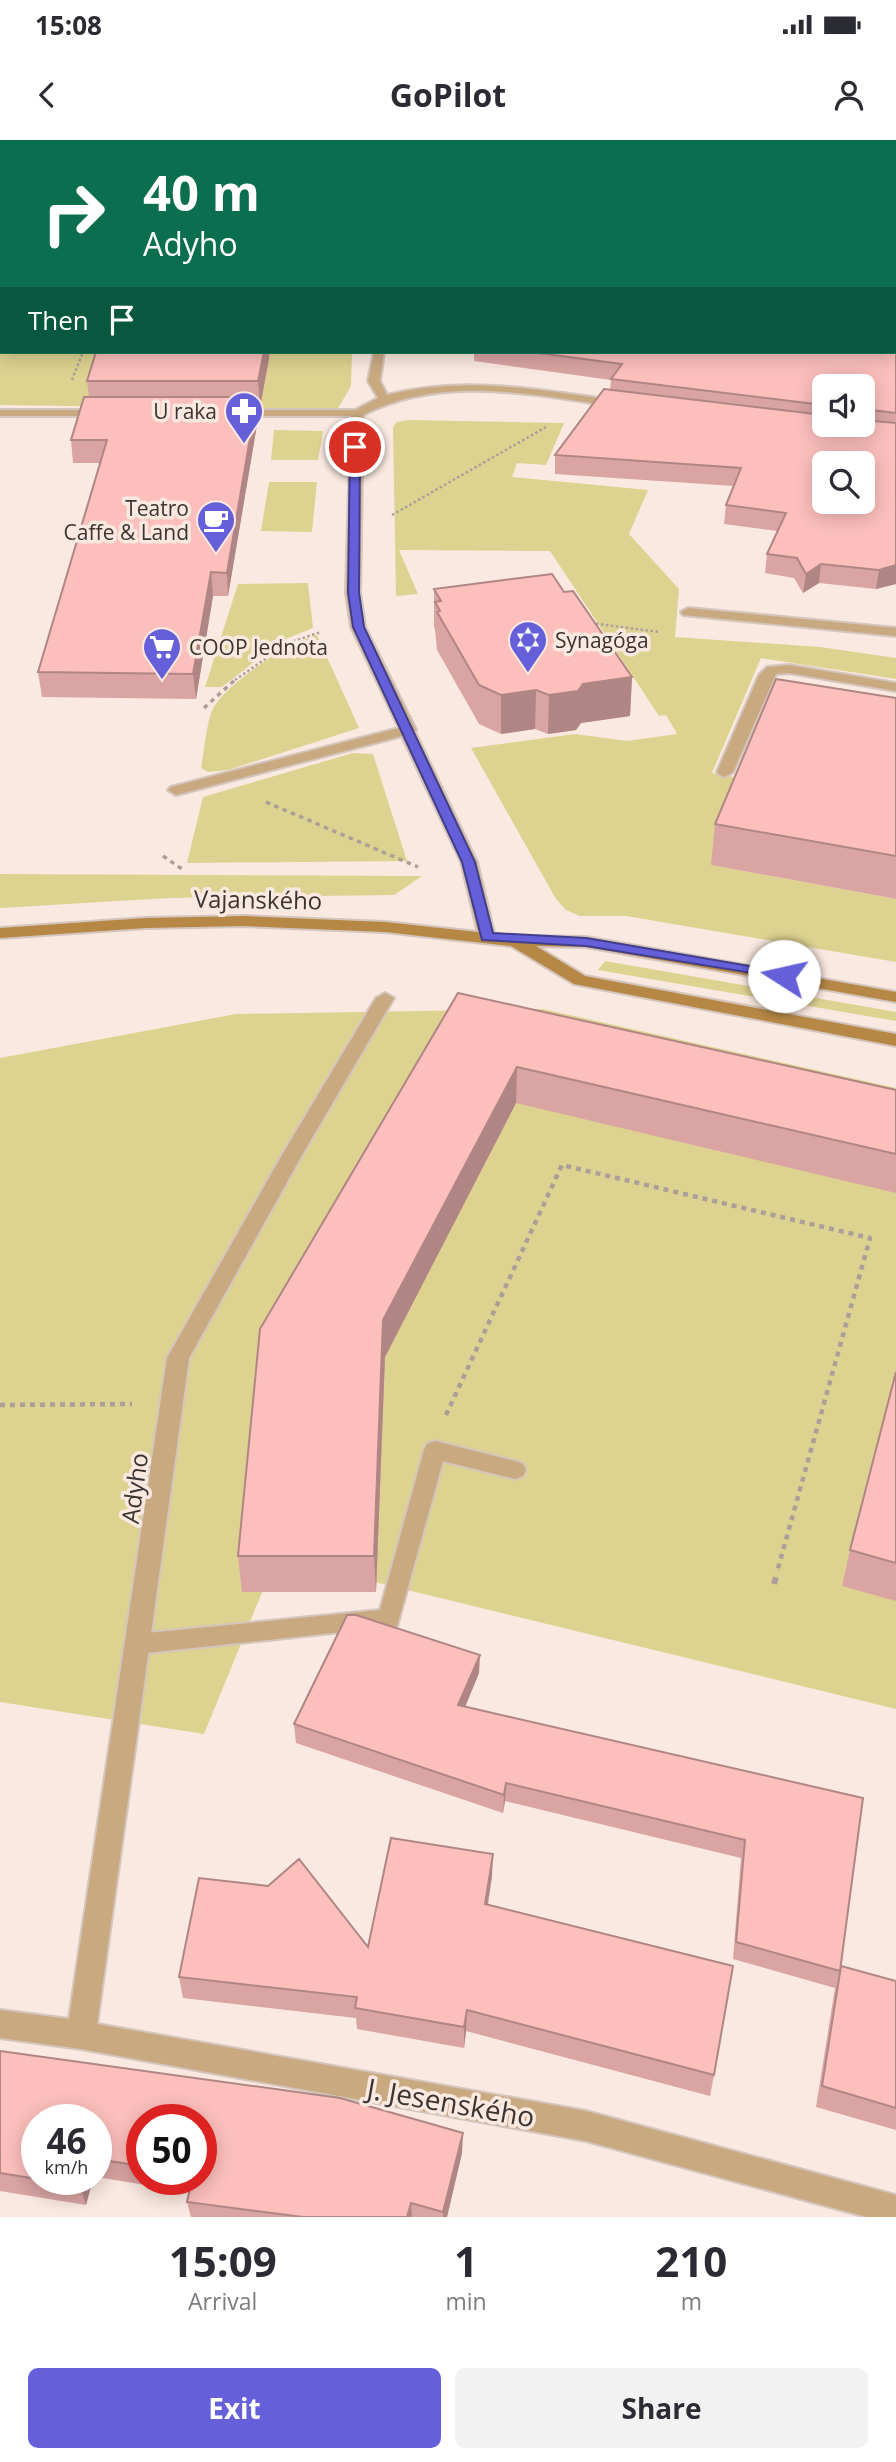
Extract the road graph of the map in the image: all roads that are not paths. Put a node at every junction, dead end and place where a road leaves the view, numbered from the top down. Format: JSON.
{"nodes":[{"id":1,"x":379,"y":354,"type":"edge"},
{"id":2,"x":383,"y":398,"type":"junction"},
{"id":3,"x":638,"y":406,"type":"edge"},
{"id":4,"x":0,"y":413,"type":"edge"},
{"id":5,"x":121,"y":413,"type":"edge"},
{"id":6,"x":214,"y":413,"type":"edge"},
{"id":7,"x":357,"y":413,"type":"junction"},
{"id":8,"x":688,"y":612,"type":"road end"},
{"id":9,"x":896,"y":632,"type":"edge"},
{"id":10,"x":896,"y":687,"type":"edge"},
{"id":11,"x":409,"y":730,"type":"junction"},
{"id":12,"x":725,"y":772,"type":"dead end"},
{"id":13,"x":176,"y":790,"type":"dead end"},
{"id":14,"x":0,"y":933,"type":"edge"},
{"id":15,"x":487,"y":937,"type":"junction"},
{"id":16,"x":514,"y":940,"type":"junction"},
{"id":17,"x":385,"y":998,"type":"dead end"},
{"id":18,"x":896,"y":998,"type":"edge"},
{"id":19,"x":896,"y":1040,"type":"edge"},
{"id":20,"x":515,"y":1470,"type":"dead end"},
{"id":21,"x":137,"y":1644,"type":"junction"},
{"id":22,"x":0,"y":2024,"type":"edge"},
{"id":23,"x":81,"y":2035,"type":"junction"},
{"id":24,"x":896,"y":2210,"type":"edge"}],
"edges":[{"from":1,"to":2,"type":"street"},
{"from":2,"to":3,"type":"street"},
{"from":2,"to":7,"type":"street"},
{"from":4,"to":5,"type":"street"},
{"from":6,"to":7,"type":"street"},
{"from":7,"to":11,"type":"street"},
{"from":8,"to":9,"type":"street"},
{"from":10,"to":12,"type":"street"},
{"from":11,"to":13,"type":"street"},
{"from":11,"to":15,"type":"street"},
{"from":14,"to":15,"type":"main road","name":"Vajanského"},
{"from":15,"to":16,"type":"main road","name":"Vajanského"},
{"from":16,"to":18,"type":"main road","name":"Vajanského"},
{"from":16,"to":19,"type":"main road","name":"Vajanského"},
{"from":17,"to":21,"type":"street","name":"Adyho"},
{"from":20,"to":21,"type":"street"},
{"from":21,"to":23,"type":"street","name":"Adyho"},
{"from":22,"to":23,"type":"street","name":"J. Jesenského"},
{"from":23,"to":24,"type":"street","name":"J. Jesenského"}]}
